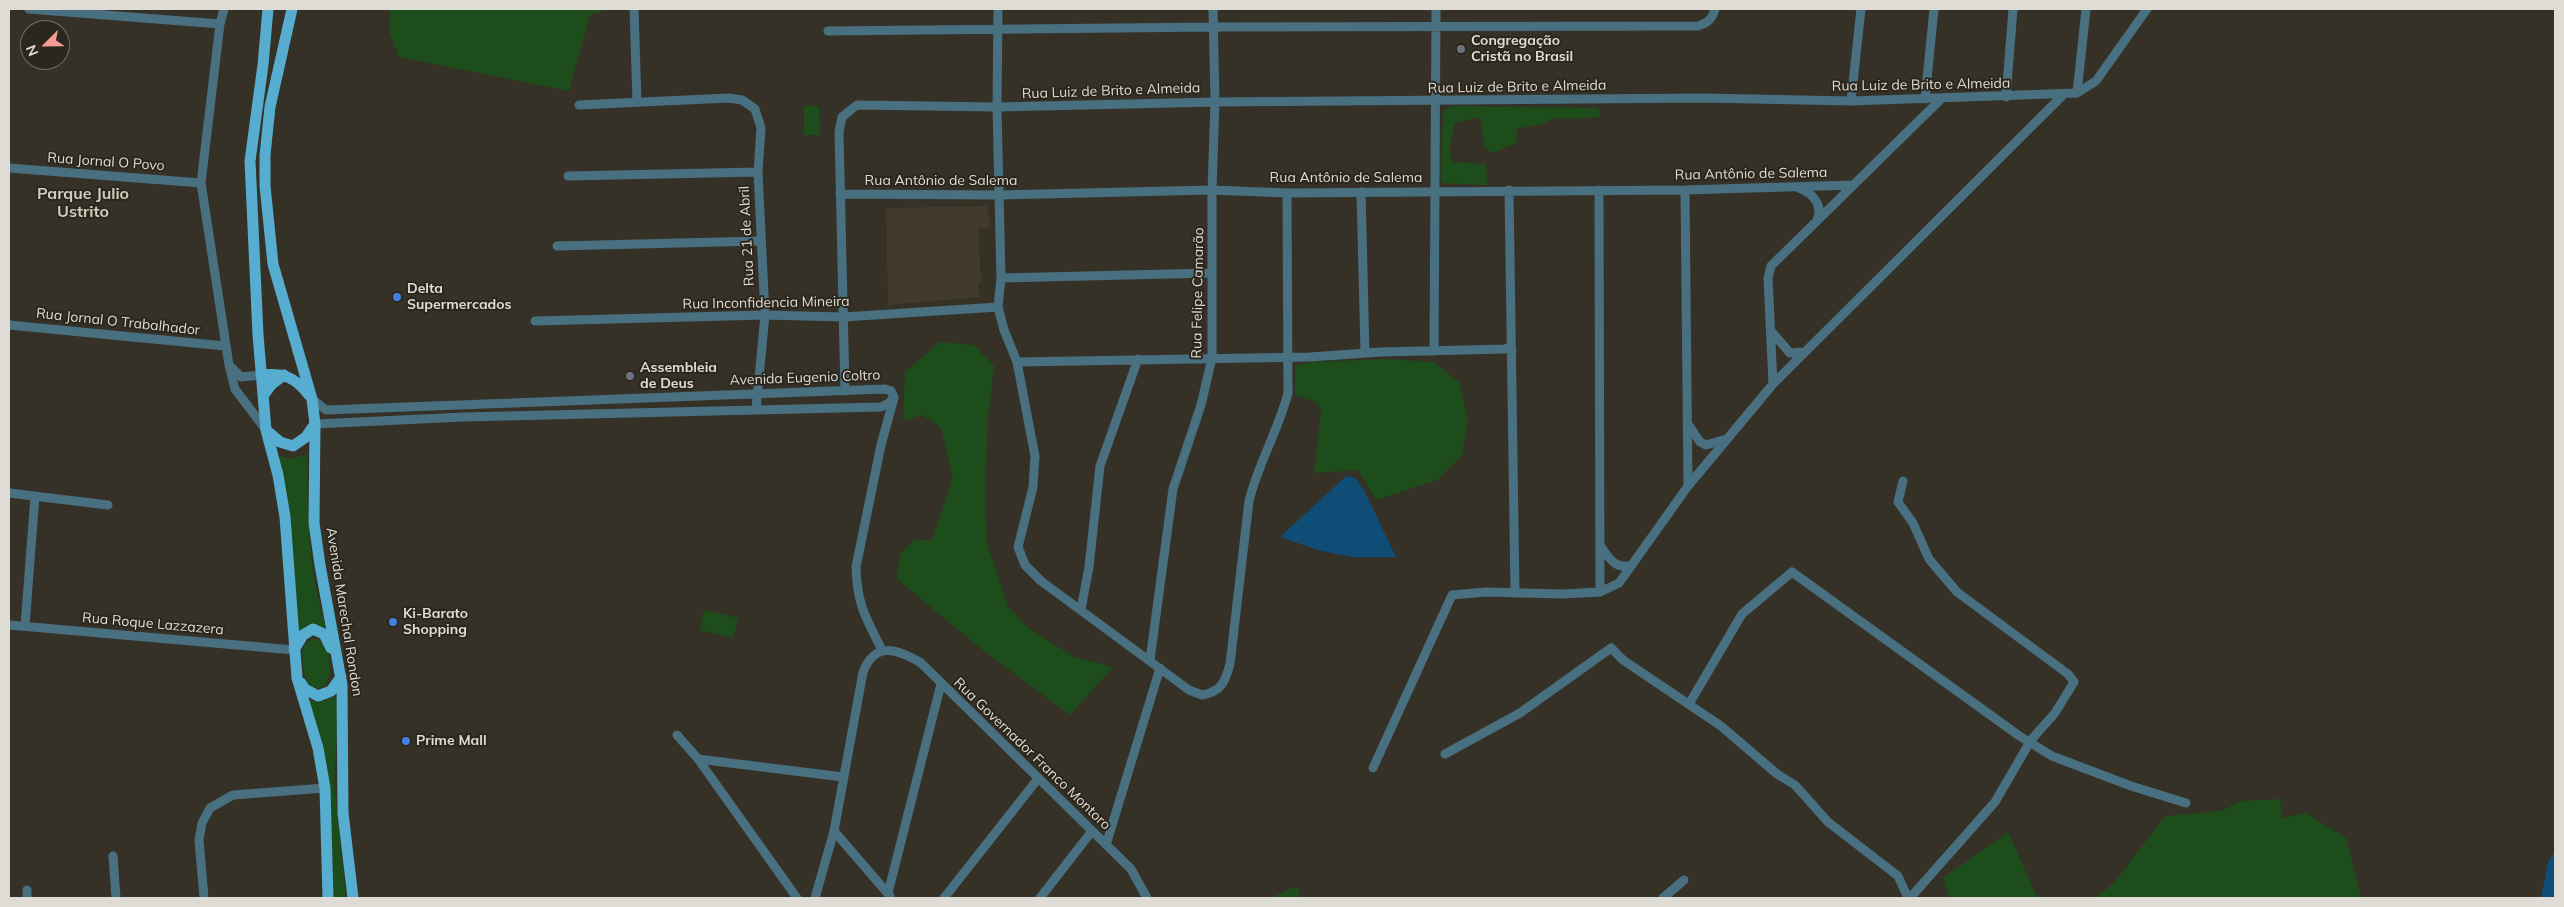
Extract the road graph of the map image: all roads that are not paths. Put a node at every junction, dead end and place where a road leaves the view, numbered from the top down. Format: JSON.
{"nodes":[{"id":1,"x":29,"y":9,"type":"edge"},
{"id":2,"x":224,"y":9,"type":"edge"},
{"id":3,"x":263,"y":9,"type":"edge"},
{"id":4,"x":268,"y":9,"type":"edge"},
{"id":5,"x":292,"y":9,"type":"edge"},
{"id":6,"x":634,"y":9,"type":"edge"},
{"id":7,"x":998,"y":9,"type":"edge"},
{"id":8,"x":1213,"y":9,"type":"edge"},
{"id":9,"x":1436,"y":9,"type":"edge"},
{"id":10,"x":1861,"y":9,"type":"edge"},
{"id":11,"x":1934,"y":9,"type":"edge"},
{"id":12,"x":2013,"y":9,"type":"edge"},
{"id":13,"x":2086,"y":9,"type":"edge"},
{"id":14,"x":2147,"y":9,"type":"edge"},
{"id":15,"x":1715,"y":10,"type":"edge"},
{"id":16,"x":220,"y":24,"type":"junction"},
{"id":17,"x":1436,"y":26,"type":"junction"},
{"id":18,"x":1214,"y":27,"type":"junction"},
{"id":19,"x":999,"y":29,"type":"junction"},
{"id":20,"x":828,"y":31,"type":"dead end"},
{"id":21,"x":263,"y":48,"type":"junction"},
{"id":22,"x":2077,"y":93,"type":"junction"},
{"id":23,"x":2064,"y":94,"type":"junction"},
{"id":24,"x":2006,"y":97,"type":"junction"},
{"id":25,"x":1925,"y":100,"type":"junction"},
{"id":26,"x":1940,"y":100,"type":"junction"},
{"id":27,"x":1434,"y":101,"type":"junction"},
{"id":28,"x":1851,"y":101,"type":"junction"},
{"id":29,"x":637,"y":102,"type":"junction"},
{"id":30,"x":1215,"y":102,"type":"junction"},
{"id":31,"x":579,"y":105,"type":"dead end"},
{"id":32,"x":997,"y":107,"type":"junction"},
{"id":33,"x":9,"y":168,"type":"edge"},
{"id":34,"x":758,"y":172,"type":"junction"},
{"id":35,"x":568,"y":176,"type":"dead end"},
{"id":36,"x":202,"y":183,"type":"junction"},
{"id":37,"x":1852,"y":185,"type":"junction"},
{"id":38,"x":1796,"y":187,"type":"junction"},
{"id":39,"x":1212,"y":190,"type":"junction"},
{"id":40,"x":1509,"y":190,"type":"junction"},
{"id":41,"x":1599,"y":190,"type":"junction"},
{"id":42,"x":1685,"y":190,"type":"junction"},
{"id":43,"x":1361,"y":192,"type":"junction"},
{"id":44,"x":1434,"y":192,"type":"junction"},
{"id":45,"x":1287,"y":193,"type":"junction"},
{"id":46,"x":840,"y":194,"type":"junction"},
{"id":47,"x":999,"y":195,"type":"junction"},
{"id":48,"x":1815,"y":222,"type":"junction"},
{"id":49,"x":762,"y":241,"type":"junction"},
{"id":50,"x":557,"y":246,"type":"dead end"},
{"id":51,"x":1212,"y":272,"type":"junction"},
{"id":52,"x":1001,"y":278,"type":"junction"},
{"id":53,"x":998,"y":307,"type":"junction"},
{"id":54,"x":765,"y":315,"type":"junction"},
{"id":55,"x":843,"y":316,"type":"junction"},
{"id":56,"x":534,"y":322,"type":"dead end"},
{"id":57,"x":9,"y":325,"type":"edge"},
{"id":58,"x":1771,"y":330,"type":"junction"},
{"id":59,"x":225,"y":346,"type":"junction"},
{"id":60,"x":1434,"y":351,"type":"junction"},
{"id":61,"x":1512,"y":351,"type":"junction"},
{"id":62,"x":1805,"y":352,"type":"junction"},
{"id":63,"x":1365,"y":353,"type":"junction"},
{"id":64,"x":1286,"y":356,"type":"junction"},
{"id":65,"x":1212,"y":358,"type":"junction"},
{"id":66,"x":1138,"y":359,"type":"junction"},
{"id":67,"x":1017,"y":362,"type":"junction"},
{"id":68,"x":228,"y":365,"type":"junction"},
{"id":69,"x":284,"y":375,"type":"junction"},
{"id":70,"x":261,"y":376,"type":"junction"},
{"id":71,"x":1773,"y":384,"type":"junction"},
{"id":72,"x":844,"y":390,"type":"junction"},
{"id":73,"x":758,"y":393,"type":"junction"},
{"id":74,"x":263,"y":396,"type":"junction"},
{"id":75,"x":894,"y":397,"type":"junction"},
{"id":76,"x":312,"y":399,"type":"junction"},
{"id":77,"x":608,"y":400,"type":"junction"},
{"id":78,"x":462,"y":406,"type":"junction"},
{"id":79,"x":756,"y":409,"type":"junction"},
{"id":80,"x":608,"y":414,"type":"junction"},
{"id":81,"x":464,"y":417,"type":"junction"},
{"id":82,"x":1688,"y":422,"type":"junction"},
{"id":83,"x":314,"y":424,"type":"junction"},
{"id":84,"x":266,"y":430,"type":"junction"},
{"id":85,"x":1728,"y":438,"type":"junction"},
{"id":86,"x":1903,"y":481,"type":"dead end"},
{"id":87,"x":1688,"y":486,"type":"junction"},
{"id":88,"x":9,"y":493,"type":"edge"},
{"id":89,"x":35,"y":496,"type":"junction"},
{"id":90,"x":108,"y":505,"type":"dead end"},
{"id":91,"x":1600,"y":546,"type":"junction"},
{"id":92,"x":1632,"y":564,"type":"junction"},
{"id":93,"x":1600,"y":592,"type":"junction"},
{"id":94,"x":1515,"y":593,"type":"junction"},
{"id":95,"x":1081,"y":609,"type":"junction"},
{"id":96,"x":9,"y":625,"type":"edge"},
{"id":97,"x":25,"y":626,"type":"junction"},
{"id":98,"x":294,"y":650,"type":"junction"},
{"id":99,"x":882,"y":650,"type":"junction"},
{"id":100,"x":1150,"y":660,"type":"junction"},
{"id":101,"x":1160,"y":668,"type":"junction"},
{"id":102,"x":340,"y":672,"type":"junction"},
{"id":103,"x":297,"y":678,"type":"junction"},
{"id":104,"x":941,"y":684,"type":"junction"},
{"id":105,"x":1689,"y":704,"type":"junction"},
{"id":106,"x":677,"y":735,"type":"dead end"},
{"id":107,"x":2030,"y":742,"type":"junction"},
{"id":108,"x":1444,"y":754,"type":"dead end"},
{"id":109,"x":698,"y":758,"type":"junction"},
{"id":110,"x":1373,"y":768,"type":"dead end"},
{"id":111,"x":843,"y":777,"type":"junction"},
{"id":112,"x":1037,"y":780,"type":"junction"},
{"id":113,"x":325,"y":788,"type":"junction"},
{"id":114,"x":2186,"y":803,"type":"dead end"},
{"id":115,"x":834,"y":830,"type":"junction"},
{"id":116,"x":1092,"y":831,"type":"junction"},
{"id":117,"x":1106,"y":846,"type":"junction"},
{"id":118,"x":113,"y":856,"type":"dead end"},
{"id":119,"x":1684,"y":880,"type":"dead end"},
{"id":120,"x":1145,"y":894,"type":"edge"},
{"id":121,"x":889,"y":896,"type":"edge"},
{"id":122,"x":116,"y":898,"type":"edge"},
{"id":123,"x":204,"y":898,"type":"edge"},
{"id":124,"x":328,"y":898,"type":"edge"},
{"id":125,"x":353,"y":898,"type":"edge"},
{"id":126,"x":797,"y":898,"type":"edge"},
{"id":127,"x":815,"y":898,"type":"edge"},
{"id":128,"x":944,"y":898,"type":"edge"},
{"id":129,"x":1040,"y":898,"type":"edge"},
{"id":130,"x":1136,"y":898,"type":"edge"},
{"id":131,"x":1664,"y":898,"type":"edge"},
{"id":132,"x":1909,"y":898,"type":"edge"}],
"edges":[{"from":1,"to":16,"type":"street"},
{"from":2,"to":16,"type":"street"},
{"from":3,"to":21,"type":"main road"},
{"from":4,"to":21,"type":"main road"},
{"from":5,"to":76,"type":"main road","name":"Avenida Marechal Rondon"},
{"from":6,"to":29,"type":"street"},
{"from":7,"to":19,"type":"street"},
{"from":8,"to":18,"type":"street","name":"Rua Felipe Camarão"},
{"from":9,"to":17,"type":"street"},
{"from":10,"to":28,"type":"street"},
{"from":11,"to":25,"type":"street"},
{"from":12,"to":24,"type":"street"},
{"from":13,"to":22,"type":"street"},
{"from":14,"to":22,"type":"street","name":"Rua Luiz de Brito e Almeida"},
{"from":15,"to":17,"type":"street"},
{"from":16,"to":36,"type":"street"},
{"from":17,"to":18,"type":"street"},
{"from":17,"to":27,"type":"street"},
{"from":18,"to":19,"type":"street"},
{"from":18,"to":30,"type":"street","name":"Rua Felipe Camarão"},
{"from":19,"to":20,"type":"street"},
{"from":19,"to":32,"type":"street"},
{"from":21,"to":70,"type":"main road"},
{"from":22,"to":23,"type":"street","name":"Rua Luiz de Brito e Almeida"},
{"from":23,"to":24,"type":"street","name":"Rua Luiz de Brito e Almeida"},
{"from":23,"to":62,"type":"street"},
{"from":24,"to":26,"type":"street","name":"Rua Luiz de Brito e Almeida"},
{"from":25,"to":26,"type":"street","name":"Rua Luiz de Brito e Almeida"},
{"from":25,"to":28,"type":"street","name":"Rua Luiz de Brito e Almeida"},
{"from":26,"to":37,"type":"street"},
{"from":27,"to":28,"type":"street","name":"Rua Luiz de Brito e Almeida"},
{"from":27,"to":30,"type":"street","name":"Rua Luiz de Brito e Almeida"},
{"from":27,"to":44,"type":"street"},
{"from":29,"to":31,"type":"street"},
{"from":29,"to":34,"type":"street","name":"Rua 21 de Abril"},
{"from":30,"to":32,"type":"street","name":"Rua Luiz de Brito e Almeida"},
{"from":30,"to":39,"type":"street","name":"Rua Felipe Camarão"},
{"from":32,"to":46,"type":"street","name":"Rua Luiz de Brito e Almeida"},
{"from":32,"to":47,"type":"street"},
{"from":33,"to":36,"type":"street","name":"Rua Jornal O Povo"},
{"from":34,"to":35,"type":"street"},
{"from":34,"to":49,"type":"street","name":"Rua 21 de Abril"},
{"from":36,"to":59,"type":"street"},
{"from":37,"to":38,"type":"street","name":"Rua Antônio de Salema"},
{"from":37,"to":48,"type":"street"},
{"from":38,"to":42,"type":"street","name":"Rua Antônio de Salema"},
{"from":38,"to":48,"type":"street"},
{"from":39,"to":45,"type":"street","name":"Rua Antônio de Salema"},
{"from":39,"to":47,"type":"street","name":"Rua Antônio de Salema"},
{"from":39,"to":51,"type":"street","name":"Rua Felipe Camarão"},
{"from":40,"to":41,"type":"street","name":"Rua Antônio de Salema"},
{"from":40,"to":44,"type":"street","name":"Rua Antônio de Salema"},
{"from":40,"to":61,"type":"street"},
{"from":41,"to":42,"type":"street","name":"Rua Antônio de Salema"},
{"from":41,"to":91,"type":"street"},
{"from":42,"to":82,"type":"street"},
{"from":43,"to":44,"type":"street","name":"Rua Antônio de Salema"},
{"from":43,"to":45,"type":"street","name":"Rua Antônio de Salema"},
{"from":43,"to":63,"type":"street"},
{"from":44,"to":60,"type":"street"},
{"from":45,"to":64,"type":"street"},
{"from":46,"to":47,"type":"street","name":"Rua Antônio de Salema"},
{"from":46,"to":55,"type":"street"},
{"from":47,"to":52,"type":"street"},
{"from":48,"to":58,"type":"street"},
{"from":49,"to":50,"type":"street"},
{"from":49,"to":54,"type":"street","name":"Rua 21 de Abril"},
{"from":51,"to":52,"type":"street"},
{"from":51,"to":65,"type":"street","name":"Rua Felipe Camarão"},
{"from":52,"to":53,"type":"street"},
{"from":53,"to":55,"type":"street","name":"Rua Inconfidencia Mineira"},
{"from":53,"to":67,"type":"street"},
{"from":54,"to":55,"type":"street","name":"Rua Inconfidencia Mineira"},
{"from":54,"to":56,"type":"street","name":"Rua Inconfidencia Mineira"},
{"from":54,"to":73,"type":"street","name":"Rua 21 de Abril"},
{"from":55,"to":72,"type":"street"},
{"from":57,"to":59,"type":"street","name":"Rua Jornal O Trabalhador"},
{"from":58,"to":62,"type":"street"},
{"from":58,"to":71,"type":"street"},
{"from":59,"to":68,"type":"street"},
{"from":60,"to":61,"type":"street"},
{"from":60,"to":63,"type":"street"},
{"from":61,"to":94,"type":"street"},
{"from":62,"to":71,"type":"street"},
{"from":63,"to":64,"type":"street"},
{"from":64,"to":65,"type":"street"},
{"from":64,"to":101,"type":"street"},
{"from":65,"to":66,"type":"street"},
{"from":65,"to":100,"type":"street","name":"Rua Felipe Camarão"},
{"from":66,"to":67,"type":"street"},
{"from":66,"to":95,"type":"street"},
{"from":67,"to":95,"type":"street"},
{"from":68,"to":70,"type":"street"},
{"from":68,"to":84,"type":"street"},
{"from":69,"to":70,"type":"main road"},
{"from":69,"to":74,"type":"main road"},
{"from":69,"to":76,"type":"main road"},
{"from":70,"to":74,"type":"main road"},
{"from":71,"to":85,"type":"street"},
{"from":72,"to":73,"type":"street","name":"Avenida Eugenio Coltro"},
{"from":72,"to":75,"type":"street","name":"Avenida Eugenio Coltro"},
{"from":73,"to":77,"type":"street","name":"Avenida Eugenio Coltro"},
{"from":73,"to":79,"type":"street","name":"Rua 21 de Abril"},
{"from":74,"to":84,"type":"main road"},
{"from":75,"to":79,"type":"street","name":"Avenida Eugenio Coltro"},
{"from":75,"to":99,"type":"street"},
{"from":76,"to":78,"type":"street","name":"Avenida Eugenio Coltro"},
{"from":76,"to":83,"type":"main road","name":"Avenida Marechal Rondon"},
{"from":77,"to":78,"type":"street","name":"Avenida Eugenio Coltro"},
{"from":77,"to":80,"type":"street"},
{"from":78,"to":81,"type":"street"},
{"from":79,"to":80,"type":"street","name":"Avenida Eugenio Coltro"},
{"from":80,"to":81,"type":"street","name":"Avenida Eugenio Coltro"},
{"from":81,"to":83,"type":"street","name":"Avenida Eugenio Coltro"},
{"from":82,"to":85,"type":"street"},
{"from":82,"to":87,"type":"street"},
{"from":83,"to":84,"type":"main road"},
{"from":83,"to":102,"type":"main road","name":"Avenida Marechal Rondon"},
{"from":84,"to":98,"type":"main road"},
{"from":85,"to":87,"type":"street"},
{"from":86,"to":107,"type":"street"},
{"from":87,"to":92,"type":"street"},
{"from":88,"to":89,"type":"street"},
{"from":89,"to":90,"type":"street"},
{"from":89,"to":97,"type":"street"},
{"from":91,"to":92,"type":"street"},
{"from":91,"to":93,"type":"street"},
{"from":92,"to":93,"type":"street"},
{"from":93,"to":94,"type":"street"},
{"from":94,"to":110,"type":"street"},
{"from":95,"to":100,"type":"street"},
{"from":96,"to":97,"type":"street","name":"Rua Roque Lazzazera"},
{"from":97,"to":98,"type":"street","name":"Rua Roque Lazzazera"},
{"from":98,"to":102,"type":"main road"},
{"from":98,"to":103,"type":"main road"},
{"from":99,"to":104,"type":"street","name":"Rua Governador Franco Montoro"},
{"from":99,"to":111,"type":"street"},
{"from":100,"to":101,"type":"street"},
{"from":101,"to":117,"type":"street"},
{"from":102,"to":103,"type":"main road"},
{"from":102,"to":125,"type":"main road","name":"Avenida Marechal Rondon"},
{"from":103,"to":113,"type":"main road"},
{"from":104,"to":112,"type":"street","name":"Rua Governador Franco Montoro"},
{"from":104,"to":121,"type":"street"},
{"from":105,"to":107,"type":"street"},
{"from":105,"to":108,"type":"street"},
{"from":105,"to":132,"type":"street"},
{"from":106,"to":109,"type":"street"},
{"from":107,"to":114,"type":"street"},
{"from":107,"to":132,"type":"street"},
{"from":109,"to":111,"type":"street"},
{"from":109,"to":126,"type":"street"},
{"from":111,"to":115,"type":"street"},
{"from":112,"to":116,"type":"street","name":"Rua Governador Franco Montoro"},
{"from":112,"to":128,"type":"street"},
{"from":113,"to":123,"type":"street"},
{"from":113,"to":124,"type":"main road"},
{"from":115,"to":121,"type":"street"},
{"from":115,"to":127,"type":"street"},
{"from":116,"to":117,"type":"street","name":"Rua Governador Franco Montoro"},
{"from":116,"to":129,"type":"street"},
{"from":117,"to":120,"type":"street","name":"Rua Governador Franco Montoro"},
{"from":118,"to":122,"type":"street"},
{"from":119,"to":131,"type":"street"},
{"from":120,"to":130,"type":"street"}]}
